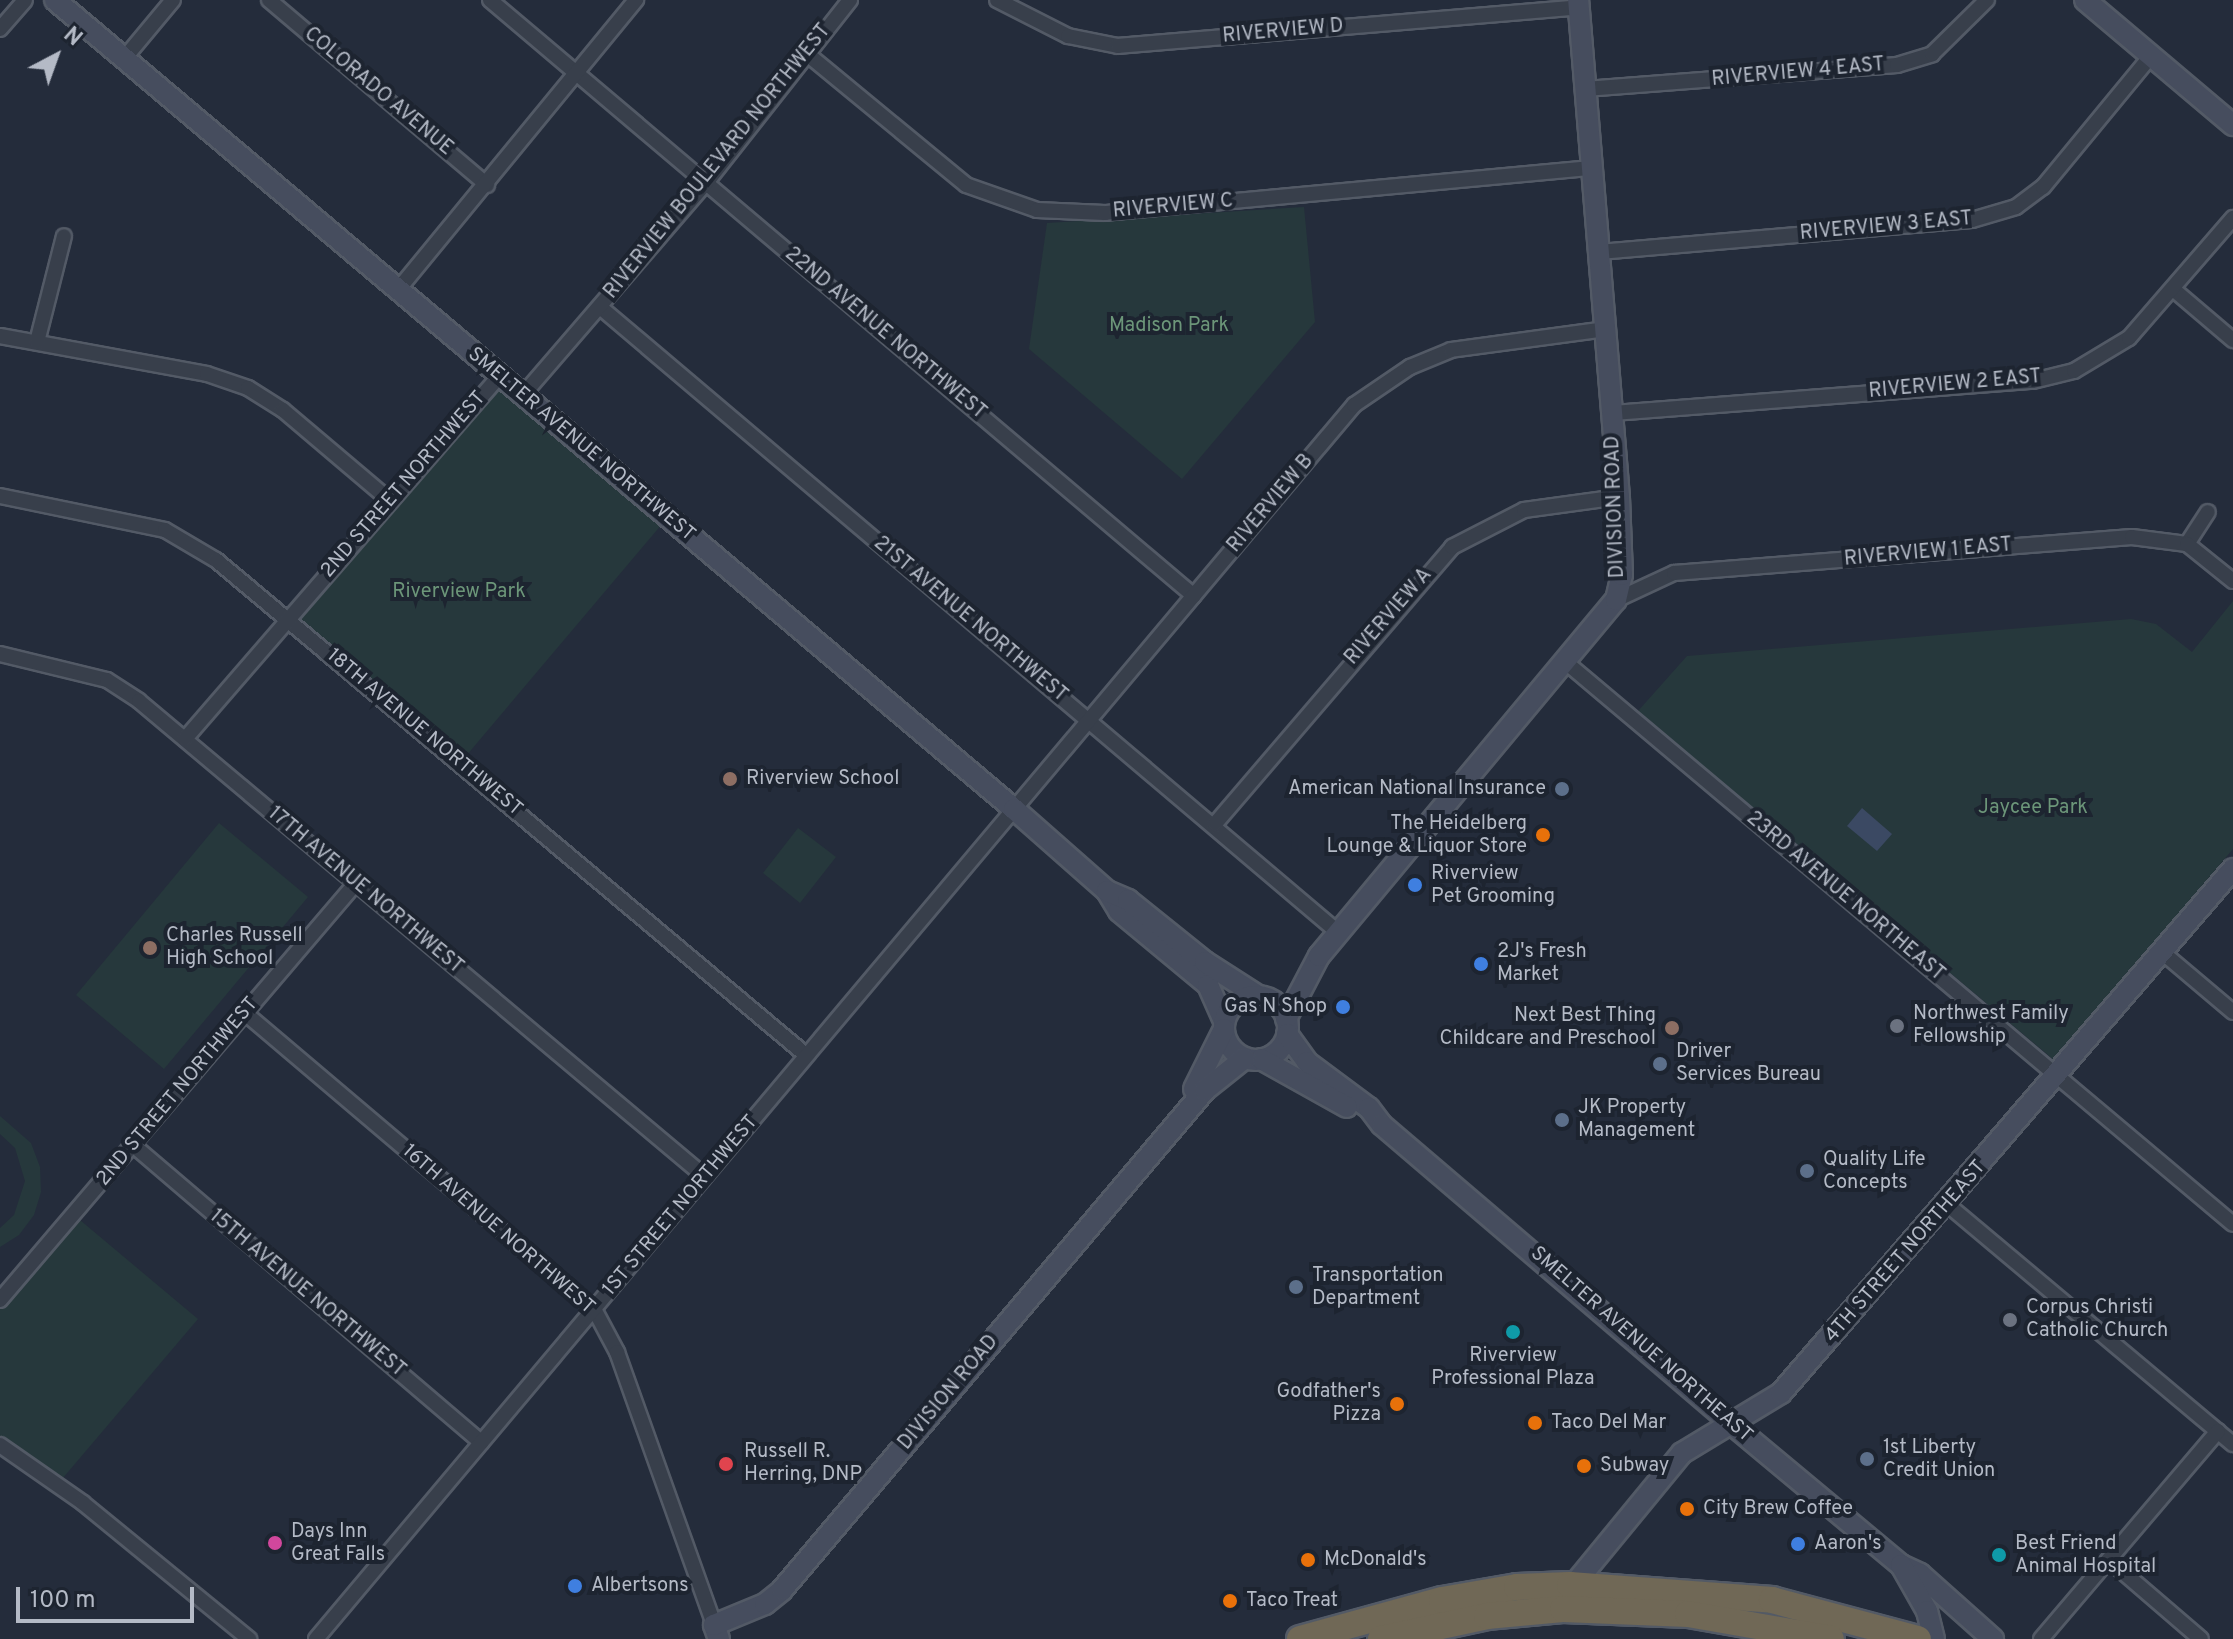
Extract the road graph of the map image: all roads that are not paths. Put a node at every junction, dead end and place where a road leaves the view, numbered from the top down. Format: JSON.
{"nodes":[{"id":1,"x":25,"y":0,"type":"edge"},
{"id":2,"x":55,"y":0,"type":"edge"},
{"id":3,"x":173,"y":0,"type":"edge"},
{"id":4,"x":269,"y":0,"type":"edge"},
{"id":5,"x":490,"y":0,"type":"edge"},
{"id":6,"x":636,"y":0,"type":"edge"},
{"id":7,"x":850,"y":0,"type":"edge"},
{"id":8,"x":997,"y":0,"type":"edge"},
{"id":9,"x":1987,"y":0,"type":"edge"},
{"id":10,"x":2085,"y":0,"type":"edge"},
{"id":11,"x":1578,"y":4,"type":"edge"},
{"id":12,"x":0,"y":29,"type":"edge"},
{"id":13,"x":806,"y":53,"type":"junction"},
{"id":14,"x":2151,"y":56,"type":"junction"},
{"id":15,"x":123,"y":60,"type":"junction"},
{"id":16,"x":575,"y":73,"type":"junction"},
{"id":17,"x":1585,"y":89,"type":"junction"},
{"id":18,"x":2233,"y":125,"type":"edge"},
{"id":19,"x":1590,"y":168,"type":"junction"},
{"id":20,"x":706,"y":183,"type":"junction"},
{"id":21,"x":487,"y":185,"type":"junction"},
{"id":22,"x":2233,"y":218,"type":"edge"},
{"id":23,"x":64,"y":236,"type":"dead end"},
{"id":24,"x":1599,"y":252,"type":"junction"},
{"id":25,"x":2173,"y":289,"type":"junction"},
{"id":26,"x":397,"y":291,"type":"junction"},
{"id":27,"x":600,"y":307,"type":"junction"},
{"id":28,"x":1607,"y":329,"type":"junction"},
{"id":29,"x":0,"y":336,"type":"edge"},
{"id":30,"x":2233,"y":340,"type":"edge"},
{"id":31,"x":37,"y":342,"type":"junction"},
{"id":32,"x":499,"y":377,"type":"junction"},
{"id":33,"x":522,"y":396,"type":"junction"},
{"id":34,"x":1613,"y":413,"type":"junction"},
{"id":35,"x":0,"y":496,"type":"edge"},
{"id":36,"x":1619,"y":497,"type":"junction"},
{"id":37,"x":389,"y":500,"type":"junction"},
{"id":38,"x":2208,"y":512,"type":"dead end"},
{"id":39,"x":2187,"y":544,"type":"junction"},
{"id":40,"x":2233,"y":581,"type":"edge"},
{"id":41,"x":1194,"y":596,"type":"junction"},
{"id":42,"x":1616,"y":600,"type":"junction"},
{"id":43,"x":288,"y":618,"type":"junction"},
{"id":44,"x":0,"y":654,"type":"edge"},
{"id":45,"x":1568,"y":664,"type":"junction"},
{"id":46,"x":1087,"y":719,"type":"junction"},
{"id":47,"x":185,"y":739,"type":"junction"},
{"id":48,"x":1014,"y":809,"type":"junction"},
{"id":49,"x":1215,"y":824,"type":"junction"},
{"id":50,"x":2233,"y":869,"type":"edge"},
{"id":51,"x":355,"y":884,"type":"junction"},
{"id":52,"x":1107,"y":891,"type":"junction"},
{"id":53,"x":1339,"y":933,"type":"junction"},
{"id":54,"x":2162,"y":952,"type":"junction"},
{"id":55,"x":1319,"y":956,"type":"junction"},
{"id":56,"x":1262,"y":997,"type":"junction"},
{"id":57,"x":2233,"y":1012,"type":"edge"},
{"id":58,"x":245,"y":1013,"type":"junction"},
{"id":59,"x":1224,"y":1025,"type":"junction"},
{"id":60,"x":1286,"y":1027,"type":"junction"},
{"id":61,"x":806,"y":1055,"type":"junction"},
{"id":62,"x":1253,"y":1058,"type":"junction"},
{"id":63,"x":2058,"y":1075,"type":"junction"},
{"id":64,"x":1382,"y":1125,"type":"junction"},
{"id":65,"x":1166,"y":1137,"type":"junction"},
{"id":66,"x":133,"y":1145,"type":"junction"},
{"id":67,"x":704,"y":1176,"type":"junction"},
{"id":68,"x":1948,"y":1205,"type":"junction"},
{"id":69,"x":2233,"y":1224,"type":"edge"},
{"id":70,"x":0,"y":1300,"type":"edge"},
{"id":71,"x":594,"y":1309,"type":"junction"},
{"id":72,"x":1728,"y":1421,"type":"junction"},
{"id":73,"x":2218,"y":1431,"type":"junction"},
{"id":74,"x":481,"y":1442,"type":"junction"},
{"id":75,"x":2233,"y":1444,"type":"edge"},
{"id":76,"x":0,"y":1445,"type":"edge"},
{"id":77,"x":2109,"y":1560,"type":"junction"},
{"id":78,"x":1901,"y":1565,"type":"junction"},
{"id":79,"x":1566,"y":1597,"type":"junction"},
{"id":80,"x":716,"y":1632,"type":"edge"},
{"id":81,"x":1304,"y":1638,"type":"edge"},
{"id":82,"x":249,"y":1639,"type":"edge"},
{"id":83,"x":316,"y":1639,"type":"edge"},
{"id":84,"x":1381,"y":1639,"type":"edge"},
{"id":85,"x":1831,"y":1639,"type":"edge"},
{"id":86,"x":1918,"y":1639,"type":"edge"},
{"id":87,"x":1934,"y":1639,"type":"edge"},
{"id":88,"x":1993,"y":1639,"type":"edge"},
{"id":89,"x":2041,"y":1639,"type":"edge"},
{"id":90,"x":2201,"y":1639,"type":"edge"}],
"edges":[{"from":1,"to":12,"type":"street"},
{"from":2,"to":15,"type":"street","name":"SMELTER AVENUE NORTHWEST"},
{"from":3,"to":15,"type":"street"},
{"from":4,"to":21,"type":"street","name":"COLORADO AVENUE"},
{"from":5,"to":16,"type":"street","name":"22ND AVENUE NORTHWEST"},
{"from":6,"to":16,"type":"street"},
{"from":7,"to":13,"type":"street","name":"RIVERVIEW BOULEVARD NORTHWEST"},
{"from":8,"to":11,"type":"street","name":"RIVERVIEW D"},
{"from":9,"to":17,"type":"street","name":"RIVERVIEW 4 EAST"},
{"from":10,"to":14,"type":"street"},
{"from":11,"to":17,"type":"street","name":"DIVISION ROAD"},
{"from":13,"to":19,"type":"street","name":"RIVERVIEW C"},
{"from":13,"to":20,"type":"street","name":"RIVERVIEW BOULEVARD NORTHWEST"},
{"from":14,"to":18,"type":"street"},
{"from":14,"to":24,"type":"street","name":"RIVERVIEW 3 EAST"},
{"from":15,"to":26,"type":"street","name":"SMELTER AVENUE NORTHWEST"},
{"from":16,"to":20,"type":"street","name":"22ND AVENUE NORTHWEST"},
{"from":16,"to":21,"type":"street"},
{"from":17,"to":19,"type":"street","name":"DIVISION ROAD"},
{"from":19,"to":24,"type":"street","name":"DIVISION ROAD"},
{"from":20,"to":27,"type":"street","name":"RIVERVIEW BOULEVARD NORTHWEST"},
{"from":20,"to":41,"type":"street","name":"22ND AVENUE NORTHWEST"},
{"from":21,"to":26,"type":"street"},
{"from":22,"to":25,"type":"street","name":"RIVERVIEW 2 EAST"},
{"from":23,"to":31,"type":"street"},
{"from":24,"to":28,"type":"street","name":"DIVISION ROAD"},
{"from":25,"to":30,"type":"street"},
{"from":25,"to":34,"type":"street","name":"RIVERVIEW 2 EAST"},
{"from":26,"to":32,"type":"street","name":"SMELTER AVENUE NORTHWEST"},
{"from":27,"to":33,"type":"street","name":"RIVERVIEW BOULEVARD NORTHWEST"},
{"from":27,"to":46,"type":"street","name":"21ST AVENUE NORTHWEST"},
{"from":28,"to":34,"type":"street","name":"DIVISION ROAD"},
{"from":28,"to":41,"type":"street","name":"RIVERVIEW B"},
{"from":29,"to":31,"type":"street"},
{"from":31,"to":37,"type":"street"},
{"from":32,"to":33,"type":"street","name":"SMELTER AVENUE NORTHWEST"},
{"from":32,"to":37,"type":"street","name":"2ND STREET NORTHWEST"},
{"from":33,"to":48,"type":"street","name":"SMELTER AVENUE NORTHWEST"},
{"from":34,"to":36,"type":"street","name":"DIVISION ROAD"},
{"from":35,"to":43,"type":"street","name":"18TH AVENUE NORTHWEST"},
{"from":36,"to":42,"type":"street","name":"DIVISION ROAD"},
{"from":36,"to":49,"type":"street","name":"RIVERVIEW A"},
{"from":37,"to":43,"type":"street","name":"2ND STREET NORTHWEST"},
{"from":38,"to":39,"type":"street"},
{"from":39,"to":40,"type":"street"},
{"from":39,"to":42,"type":"street","name":"RIVERVIEW 1 EAST"},
{"from":41,"to":46,"type":"street","name":"RIVERVIEW B"},
{"from":42,"to":45,"type":"street","name":"DIVISION ROAD"},
{"from":43,"to":47,"type":"street","name":"2ND STREET NORTHWEST"},
{"from":43,"to":61,"type":"street","name":"18TH AVENUE NORTHWEST"},
{"from":44,"to":47,"type":"street","name":"17TH AVENUE NORTHWEST"},
{"from":45,"to":53,"type":"street","name":"DIVISION ROAD"},
{"from":45,"to":63,"type":"street","name":"23RD AVENUE NORTHEAST"},
{"from":46,"to":48,"type":"street","name":"RIVERVIEW B"},
{"from":46,"to":49,"type":"street","name":"21ST AVENUE NORTHWEST"},
{"from":47,"to":51,"type":"street","name":"17TH AVENUE NORTHWEST"},
{"from":48,"to":52,"type":"street","name":"SMELTER AVENUE NORTHWEST"},
{"from":48,"to":61,"type":"street","name":"1ST STREET NORTHWEST"},
{"from":49,"to":53,"type":"street","name":"21ST AVENUE NORTHWEST"},
{"from":50,"to":54,"type":"street","name":"4TH STREET NORTHEAST"},
{"from":51,"to":58,"type":"street","name":"2ND STREET NORTHWEST"},
{"from":51,"to":67,"type":"street","name":"17TH AVENUE NORTHWEST"},
{"from":52,"to":56,"type":"street","name":"SMELTER AVENUE NORTHWEST"},
{"from":52,"to":59,"type":"street","name":"SMELTER AVENUE NORTHWEST"},
{"from":53,"to":55,"type":"street","name":"DIVISION ROAD"},
{"from":54,"to":57,"type":"street"},
{"from":54,"to":63,"type":"street","name":"4TH STREET NORTHEAST"},
{"from":55,"to":56,"type":"street","name":"DIVISION ROAD"},
{"from":55,"to":60,"type":"street","name":"DIVISION ROAD"},
{"from":56,"to":59,"type":"street"},
{"from":56,"to":60,"type":"street"},
{"from":58,"to":66,"type":"street","name":"2ND STREET NORTHWEST"},
{"from":58,"to":71,"type":"street","name":"16TH AVENUE NORTHWEST"},
{"from":59,"to":62,"type":"street"},
{"from":59,"to":65,"type":"street","name":"DIVISION ROAD"},
{"from":60,"to":62,"type":"street"},
{"from":60,"to":64,"type":"street","name":"SMELTER AVENUE NORTHEAST"},
{"from":61,"to":67,"type":"street","name":"1ST STREET NORTHWEST"},
{"from":62,"to":64,"type":"street","name":"SMELTER AVENUE NORTHEAST"},
{"from":62,"to":65,"type":"street","name":"DIVISION ROAD"},
{"from":63,"to":68,"type":"street","name":"4TH STREET NORTHEAST"},
{"from":63,"to":69,"type":"street","name":"23RD AVENUE NORTHEAST"},
{"from":64,"to":72,"type":"street","name":"SMELTER AVENUE NORTHEAST"},
{"from":65,"to":80,"type":"street","name":"DIVISION ROAD"},
{"from":66,"to":70,"type":"street","name":"2ND STREET NORTHWEST"},
{"from":66,"to":74,"type":"street","name":"15TH AVENUE NORTHWEST"},
{"from":67,"to":71,"type":"street","name":"1ST STREET NORTHWEST"},
{"from":68,"to":72,"type":"street","name":"4TH STREET NORTHEAST"},
{"from":68,"to":73,"type":"street"},
{"from":71,"to":74,"type":"street","name":"1ST STREET NORTHWEST"},
{"from":71,"to":80,"type":"street","name":"16TH AVENUE NORTHWEST"},
{"from":72,"to":78,"type":"street","name":"SMELTER AVENUE NORTHEAST"},
{"from":72,"to":79,"type":"street","name":"4TH STREET NORTHEAST"},
{"from":73,"to":75,"type":"street"},
{"from":73,"to":77,"type":"street"},
{"from":74,"to":83,"type":"street","name":"1ST STREET NORTHWEST"},
{"from":76,"to":82,"type":"street"},
{"from":77,"to":89,"type":"street"},
{"from":77,"to":90,"type":"street"},
{"from":78,"to":87,"type":"street","name":"SMELTER AVENUE NORTHEAST"},
{"from":78,"to":88,"type":"street","name":"SMELTER AVENUE NORTHEAST"},
{"from":79,"to":81,"type":"highway"},
{"from":79,"to":84,"type":"highway"},
{"from":79,"to":85,"type":"highway"},
{"from":79,"to":86,"type":"highway"}]}
